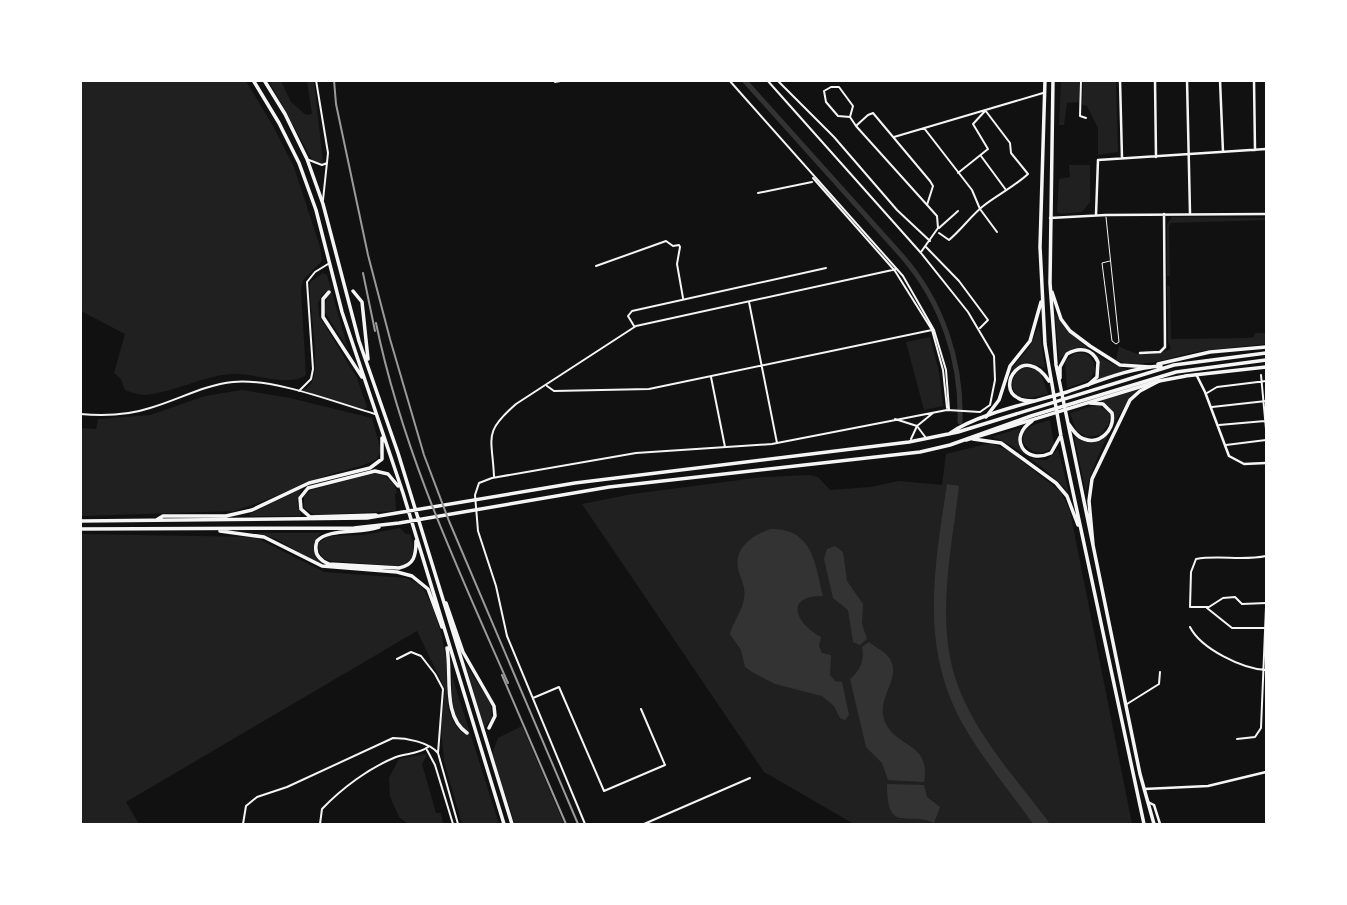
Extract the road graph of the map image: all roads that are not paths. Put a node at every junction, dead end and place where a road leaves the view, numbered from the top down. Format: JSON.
{"nodes":[{"id":1,"x":253,"y":80,"type":"edge"},
{"id":2,"x":264,"y":80,"type":"edge"},
{"id":3,"x":316,"y":80,"type":"edge"},
{"id":4,"x":566,"y":80,"type":"edge"},
{"id":5,"x":729,"y":80,"type":"edge"},
{"id":6,"x":767,"y":80,"type":"edge"},
{"id":7,"x":777,"y":80,"type":"edge"},
{"id":8,"x":1045,"y":80,"type":"edge"},
{"id":9,"x":1054,"y":80,"type":"edge"},
{"id":10,"x":1080,"y":80,"type":"edge"},
{"id":11,"x":1121,"y":80,"type":"edge"},
{"id":12,"x":1155,"y":80,"type":"edge"},
{"id":13,"x":1187,"y":80,"type":"edge"},
{"id":14,"x":1220,"y":80,"type":"edge"},
{"id":15,"x":1254,"y":80,"type":"edge"},
{"id":16,"x":555,"y":82,"type":"dead end"},
{"id":17,"x":1045,"y":93,"type":"junction"},
{"id":18,"x":985,"y":110,"type":"junction"},
{"id":19,"x":850,"y":117,"type":"junction"},
{"id":20,"x":1086,"y":118,"type":"dead end"},
{"id":21,"x":856,"y":126,"type":"junction"},
{"id":22,"x":924,"y":128,"type":"junction"},
{"id":23,"x":894,"y":138,"type":"junction"},
{"id":24,"x":1255,"y":149,"type":"junction"},
{"id":25,"x":1266,"y":149,"type":"edge"},
{"id":26,"x":1223,"y":152,"type":"junction"},
{"id":27,"x":980,"y":155,"type":"junction"},
{"id":28,"x":1189,"y":155,"type":"junction"},
{"id":29,"x":1156,"y":157,"type":"junction"},
{"id":30,"x":307,"y":159,"type":"junction"},
{"id":31,"x":1122,"y":159,"type":"junction"},
{"id":32,"x":328,"y":162,"type":"junction"},
{"id":33,"x":958,"y":173,"type":"junction"},
{"id":34,"x":816,"y":181,"type":"junction"},
{"id":35,"x":1006,"y":190,"type":"junction"},
{"id":36,"x":758,"y":193,"type":"dead end"},
{"id":37,"x":323,"y":204,"type":"junction"},
{"id":38,"x":926,"y":205,"type":"junction"},
{"id":39,"x":980,"y":209,"type":"junction"},
{"id":40,"x":958,"y":211,"type":"dead end"},
{"id":41,"x":1191,"y":213,"type":"junction"},
{"id":42,"x":1164,"y":214,"type":"junction"},
{"id":43,"x":1266,"y":214,"type":"edge"},
{"id":44,"x":1096,"y":215,"type":"junction"},
{"id":45,"x":1106,"y":215,"type":"junction"},
{"id":46,"x":1050,"y":218,"type":"junction"},
{"id":47,"x":938,"y":230,"type":"junction"},
{"id":48,"x":997,"y":232,"type":"dead end"},
{"id":49,"x":930,"y":241,"type":"junction"},
{"id":50,"x":925,"y":247,"type":"junction"},
{"id":51,"x":921,"y":253,"type":"junction"},
{"id":52,"x":1110,"y":261,"type":"junction"},
{"id":53,"x":329,"y":264,"type":"junction"},
{"id":54,"x":596,"y":265,"type":"dead end"},
{"id":55,"x":826,"y":268,"type":"dead end"},
{"id":56,"x":896,"y":269,"type":"junction"},
{"id":57,"x":1050,"y":283,"type":"junction"},
{"id":58,"x":353,"y":291,"type":"dead end"},
{"id":59,"x":329,"y":292,"type":"dead end"},
{"id":60,"x":683,"y":299,"type":"junction"},
{"id":61,"x":1042,"y":300,"type":"junction"},
{"id":62,"x":749,"y":301,"type":"junction"},
{"id":63,"x":634,"y":327,"type":"junction"},
{"id":64,"x":979,"y":329,"type":"junction"},
{"id":65,"x":933,"y":330,"type":"junction"},
{"id":66,"x":1266,"y":347,"type":"edge"},
{"id":67,"x":1140,"y":353,"type":"dead end"},
{"id":68,"x":1266,"y":354,"type":"edge"},
{"id":69,"x":1177,"y":359,"type":"junction"},
{"id":70,"x":1266,"y":360,"type":"edge"},
{"id":71,"x":762,"y":365,"type":"junction"},
{"id":72,"x":1174,"y":365,"type":"junction"},
{"id":73,"x":1158,"y":367,"type":"junction"},
{"id":74,"x":1266,"y":367,"type":"edge"},
{"id":75,"x":1149,"y":369,"type":"junction"},
{"id":76,"x":1175,"y":372,"type":"junction"},
{"id":77,"x":1196,"y":374,"type":"junction"},
{"id":78,"x":1261,"y":375,"type":"dead end"},
{"id":79,"x":711,"y":376,"type":"junction"},
{"id":80,"x":1167,"y":376,"type":"junction"},
{"id":81,"x":1186,"y":376,"type":"junction"},
{"id":82,"x":1153,"y":379,"type":"junction"},
{"id":83,"x":1159,"y":381,"type":"junction"},
{"id":84,"x":1261,"y":381,"type":"junction"},
{"id":85,"x":1266,"y":381,"type":"edge"},
{"id":86,"x":365,"y":382,"type":"junction"},
{"id":87,"x":1051,"y":383,"type":"junction"},
{"id":88,"x":374,"y":385,"type":"junction"},
{"id":89,"x":546,"y":385,"type":"junction"},
{"id":90,"x":1088,"y":385,"type":"junction"},
{"id":91,"x":298,"y":391,"type":"junction"},
{"id":92,"x":1060,"y":391,"type":"junction"},
{"id":93,"x":1206,"y":393,"type":"junction"},
{"id":94,"x":1034,"y":401,"type":"junction"},
{"id":95,"x":1265,"y":402,"type":"edge"},
{"id":96,"x":1090,"y":403,"type":"junction"},
{"id":97,"x":1211,"y":407,"type":"junction"},
{"id":98,"x":950,"y":410,"type":"junction"},
{"id":99,"x":934,"y":413,"type":"junction"},
{"id":100,"x":80,"y":414,"type":"edge"},
{"id":101,"x":376,"y":414,"type":"junction"},
{"id":102,"x":915,"y":416,"type":"junction"},
{"id":103,"x":986,"y":417,"type":"junction"},
{"id":104,"x":894,"y":419,"type":"junction"},
{"id":105,"x":1032,"y":421,"type":"junction"},
{"id":106,"x":1066,"y":421,"type":"junction"},
{"id":107,"x":1266,"y":421,"type":"edge"},
{"id":108,"x":1218,"y":425,"type":"junction"},
{"id":109,"x":917,"y":426,"type":"junction"},
{"id":110,"x":1266,"y":429,"type":"edge"},
{"id":111,"x":382,"y":432,"type":"junction"},
{"id":112,"x":948,"y":435,"type":"junction"},
{"id":113,"x":1061,"y":436,"type":"junction"},
{"id":114,"x":972,"y":438,"type":"junction"},
{"id":115,"x":927,"y":439,"type":"junction"},
{"id":116,"x":1266,"y":440,"type":"edge"},
{"id":117,"x":909,"y":442,"type":"junction"},
{"id":118,"x":777,"y":443,"type":"junction"},
{"id":119,"x":1225,"y":445,"type":"junction"},
{"id":120,"x":726,"y":448,"type":"junction"},
{"id":121,"x":1266,"y":463,"type":"edge"},
{"id":122,"x":494,"y":477,"type":"junction"},
{"id":123,"x":402,"y":493,"type":"junction"},
{"id":124,"x":385,"y":516,"type":"junction"},
{"id":125,"x":153,"y":520,"type":"junction"},
{"id":126,"x":80,"y":521,"type":"edge"},
{"id":127,"x":385,"y":525,"type":"junction"},
{"id":128,"x":80,"y":529,"type":"edge"},
{"id":129,"x":215,"y":529,"type":"junction"},
{"id":130,"x":415,"y":536,"type":"junction"},
{"id":131,"x":1083,"y":541,"type":"junction"},
{"id":132,"x":1266,"y":556,"type":"edge"},
{"id":133,"x":1096,"y":568,"type":"junction"},
{"id":134,"x":441,"y":593,"type":"junction"},
{"id":135,"x":1266,"y":605,"type":"edge"},
{"id":136,"x":1206,"y":607,"type":"junction"},
{"id":137,"x":1190,"y":627,"type":"dead end"},
{"id":138,"x":1266,"y":628,"type":"edge"},
{"id":139,"x":445,"y":632,"type":"junction"},
{"id":140,"x":397,"y":659,"type":"dead end"},
{"id":141,"x":1262,"y":670,"type":"junction"},
{"id":142,"x":1266,"y":670,"type":"edge"},
{"id":143,"x":1160,"y":672,"type":"dead end"},
{"id":144,"x":532,"y":699,"type":"junction"},
{"id":145,"x":1126,"y":704,"type":"junction"},
{"id":146,"x":1260,"y":706,"type":"junction"},
{"id":147,"x":1266,"y":706,"type":"edge"},
{"id":148,"x":641,"y":709,"type":"dead end"},
{"id":149,"x":489,"y":728,"type":"dead end"},
{"id":150,"x":467,"y":733,"type":"dead end"},
{"id":151,"x":1237,"y":739,"type":"dead end"},
{"id":152,"x":428,"y":747,"type":"junction"},
{"id":153,"x":438,"y":753,"type":"junction"},
{"id":154,"x":1266,"y":772,"type":"edge"},
{"id":155,"x":750,"y":778,"type":"dead end"},
{"id":156,"x":1144,"y":789,"type":"junction"},
{"id":157,"x":1148,"y":802,"type":"junction"},
{"id":158,"x":243,"y":824,"type":"edge"},
{"id":159,"x":320,"y":824,"type":"edge"},
{"id":160,"x":453,"y":824,"type":"edge"},
{"id":161,"x":458,"y":824,"type":"edge"},
{"id":162,"x":504,"y":824,"type":"edge"},
{"id":163,"x":512,"y":824,"type":"edge"},
{"id":164,"x":585,"y":824,"type":"edge"},
{"id":165,"x":644,"y":824,"type":"edge"},
{"id":166,"x":1144,"y":824,"type":"edge"},
{"id":167,"x":1154,"y":824,"type":"edge"},
{"id":168,"x":1160,"y":824,"type":"edge"}],
"edges":[{"from":1,"to":53,"type":"main road"},
{"from":2,"to":30,"type":"main road"},
{"from":3,"to":32,"type":"street"},
{"from":4,"to":16,"type":"street"},
{"from":5,"to":34,"type":"street"},
{"from":6,"to":51,"type":"street"},
{"from":7,"to":49,"type":"street"},
{"from":8,"to":17,"type":"main road"},
{"from":9,"to":46,"type":"main road"},
{"from":10,"to":20,"type":"street"},
{"from":11,"to":31,"type":"street"},
{"from":12,"to":29,"type":"street"},
{"from":13,"to":28,"type":"street"},
{"from":14,"to":26,"type":"street"},
{"from":15,"to":24,"type":"street"},
{"from":17,"to":18,"type":"street"},
{"from":17,"to":61,"type":"main road"},
{"from":18,"to":22,"type":"street"},
{"from":18,"to":27,"type":"street"},
{"from":18,"to":35,"type":"street"},
{"from":19,"to":19,"type":"street"},
{"from":19,"to":21,"type":"street"},
{"from":21,"to":23,"type":"street"},
{"from":21,"to":38,"type":"street"},
{"from":22,"to":23,"type":"street"},
{"from":22,"to":33,"type":"street"},
{"from":23,"to":38,"type":"street"},
{"from":24,"to":25,"type":"street"},
{"from":24,"to":26,"type":"street"},
{"from":26,"to":28,"type":"street"},
{"from":27,"to":33,"type":"street"},
{"from":27,"to":35,"type":"street"},
{"from":28,"to":29,"type":"street"},
{"from":28,"to":41,"type":"street"},
{"from":29,"to":31,"type":"street"},
{"from":30,"to":32,"type":"street"},
{"from":30,"to":37,"type":"main road"},
{"from":31,"to":44,"type":"street"},
{"from":32,"to":37,"type":"street"},
{"from":33,"to":39,"type":"street"},
{"from":34,"to":36,"type":"street"},
{"from":34,"to":56,"type":"street"},
{"from":35,"to":39,"type":"street"},
{"from":37,"to":88,"type":"main road"},
{"from":38,"to":47,"type":"street"},
{"from":39,"to":47,"type":"street"},
{"from":39,"to":48,"type":"street"},
{"from":40,"to":47,"type":"street"},
{"from":41,"to":42,"type":"street"},
{"from":41,"to":43,"type":"street"},
{"from":42,"to":45,"type":"street"},
{"from":42,"to":67,"type":"street"},
{"from":44,"to":45,"type":"street"},
{"from":44,"to":46,"type":"street"},
{"from":45,"to":52,"type":"lane"},
{"from":46,"to":57,"type":"main road"},
{"from":47,"to":49,"type":"street"},
{"from":49,"to":50,"type":"street"},
{"from":50,"to":51,"type":"street"},
{"from":50,"to":64,"type":"street"},
{"from":51,"to":64,"type":"street"},
{"from":52,"to":52,"type":"lane"},
{"from":53,"to":86,"type":"main road"},
{"from":53,"to":91,"type":"street"},
{"from":54,"to":60,"type":"street"},
{"from":55,"to":60,"type":"street"},
{"from":56,"to":62,"type":"street"},
{"from":56,"to":65,"type":"street"},
{"from":57,"to":75,"type":"main road"},
{"from":57,"to":92,"type":"main road"},
{"from":58,"to":88,"type":"main road"},
{"from":59,"to":86,"type":"main road"},
{"from":60,"to":63,"type":"street"},
{"from":61,"to":87,"type":"main road"},
{"from":61,"to":103,"type":"main road"},
{"from":62,"to":63,"type":"street"},
{"from":62,"to":71,"type":"street"},
{"from":63,"to":89,"type":"street"},
{"from":64,"to":98,"type":"street"},
{"from":65,"to":71,"type":"street"},
{"from":65,"to":98,"type":"street"},
{"from":66,"to":69,"type":"main road"},
{"from":68,"to":72,"type":"main road"},
{"from":69,"to":73,"type":"main road"},
{"from":69,"to":75,"type":"main road"},
{"from":70,"to":76,"type":"main road"},
{"from":71,"to":79,"type":"street"},
{"from":71,"to":118,"type":"street"},
{"from":72,"to":73,"type":"main road"},
{"from":72,"to":75,"type":"main road"},
{"from":73,"to":75,"type":"main road"},
{"from":74,"to":77,"type":"main road"},
{"from":75,"to":90,"type":"main road"},
{"from":75,"to":112,"type":"main road"},
{"from":76,"to":80,"type":"main road"},
{"from":76,"to":82,"type":"main road"},
{"from":77,"to":81,"type":"main road"},
{"from":77,"to":93,"type":"street"},
{"from":78,"to":84,"type":"street"},
{"from":79,"to":89,"type":"street"},
{"from":79,"to":120,"type":"street"},
{"from":80,"to":81,"type":"main road"},
{"from":80,"to":82,"type":"main road"},
{"from":80,"to":83,"type":"main road"},
{"from":81,"to":83,"type":"main road"},
{"from":82,"to":114,"type":"main road"},
{"from":83,"to":96,"type":"main road"},
{"from":83,"to":133,"type":"main road"},
{"from":84,"to":85,"type":"street"},
{"from":84,"to":93,"type":"street"},
{"from":84,"to":95,"type":"street"},
{"from":86,"to":101,"type":"main road"},
{"from":87,"to":94,"type":"main road"},
{"from":87,"to":113,"type":"main road"},
{"from":88,"to":134,"type":"main road"},
{"from":89,"to":122,"type":"street"},
{"from":90,"to":92,"type":"main road"},
{"from":90,"to":94,"type":"main road"},
{"from":91,"to":100,"type":"street"},
{"from":91,"to":101,"type":"street"},
{"from":92,"to":106,"type":"main road"},
{"from":93,"to":97,"type":"street"},
{"from":94,"to":103,"type":"main road"},
{"from":95,"to":97,"type":"street"},
{"from":95,"to":107,"type":"street"},
{"from":96,"to":105,"type":"main road"},
{"from":96,"to":106,"type":"main road"},
{"from":97,"to":108,"type":"street"},
{"from":98,"to":99,"type":"street"},
{"from":99,"to":102,"type":"street"},
{"from":99,"to":109,"type":"street"},
{"from":101,"to":111,"type":"main road"},
{"from":102,"to":104,"type":"street"},
{"from":102,"to":109,"type":"street"},
{"from":103,"to":112,"type":"main road"},
{"from":104,"to":109,"type":"street"},
{"from":104,"to":118,"type":"street"},
{"from":105,"to":113,"type":"main road"},
{"from":105,"to":114,"type":"main road"},
{"from":106,"to":133,"type":"main road"},
{"from":107,"to":108,"type":"street"},
{"from":107,"to":110,"type":"street"},
{"from":108,"to":119,"type":"street"},
{"from":109,"to":115,"type":"street"},
{"from":109,"to":117,"type":"street"},
{"from":111,"to":123,"type":"main road"},
{"from":111,"to":125,"type":"main road"},
{"from":112,"to":115,"type":"main road"},
{"from":113,"to":131,"type":"main road"},
{"from":114,"to":127,"type":"main road"},
{"from":114,"to":131,"type":"main road"},
{"from":115,"to":117,"type":"main road"},
{"from":116,"to":119,"type":"street"},
{"from":117,"to":124,"type":"main road"},
{"from":118,"to":120,"type":"street"},
{"from":119,"to":121,"type":"street"},
{"from":120,"to":122,"type":"street"},
{"from":122,"to":144,"type":"street"},
{"from":123,"to":124,"type":"main road"},
{"from":123,"to":130,"type":"main road"},
{"from":124,"to":125,"type":"main road"},
{"from":125,"to":126,"type":"main road"},
{"from":127,"to":129,"type":"main road"},
{"from":127,"to":130,"type":"main road"},
{"from":128,"to":129,"type":"main road"},
{"from":129,"to":139,"type":"main road"},
{"from":130,"to":139,"type":"main road"},
{"from":131,"to":166,"type":"main road"},
{"from":132,"to":136,"type":"street"},
{"from":133,"to":145,"type":"main road"},
{"from":134,"to":149,"type":"main road"},
{"from":134,"to":163,"type":"main road"},
{"from":135,"to":136,"type":"street"},
{"from":135,"to":138,"type":"street"},
{"from":136,"to":138,"type":"street"},
{"from":137,"to":141,"type":"street"},
{"from":138,"to":141,"type":"street"},
{"from":139,"to":150,"type":"main road"},
{"from":139,"to":162,"type":"main road"},
{"from":140,"to":153,"type":"street"},
{"from":141,"to":142,"type":"street"},
{"from":141,"to":146,"type":"street"},
{"from":143,"to":145,"type":"street"},
{"from":144,"to":148,"type":"street"},
{"from":144,"to":164,"type":"street"},
{"from":145,"to":156,"type":"main road"},
{"from":146,"to":147,"type":"street"},
{"from":146,"to":151,"type":"street"},
{"from":152,"to":153,"type":"street"},
{"from":152,"to":158,"type":"street"},
{"from":152,"to":159,"type":"street"},
{"from":152,"to":160,"type":"street"},
{"from":153,"to":161,"type":"street"},
{"from":154,"to":156,"type":"street"},
{"from":155,"to":165,"type":"street"},
{"from":156,"to":157,"type":"main road"},
{"from":157,"to":167,"type":"main road"},
{"from":157,"to":168,"type":"street"}]}
